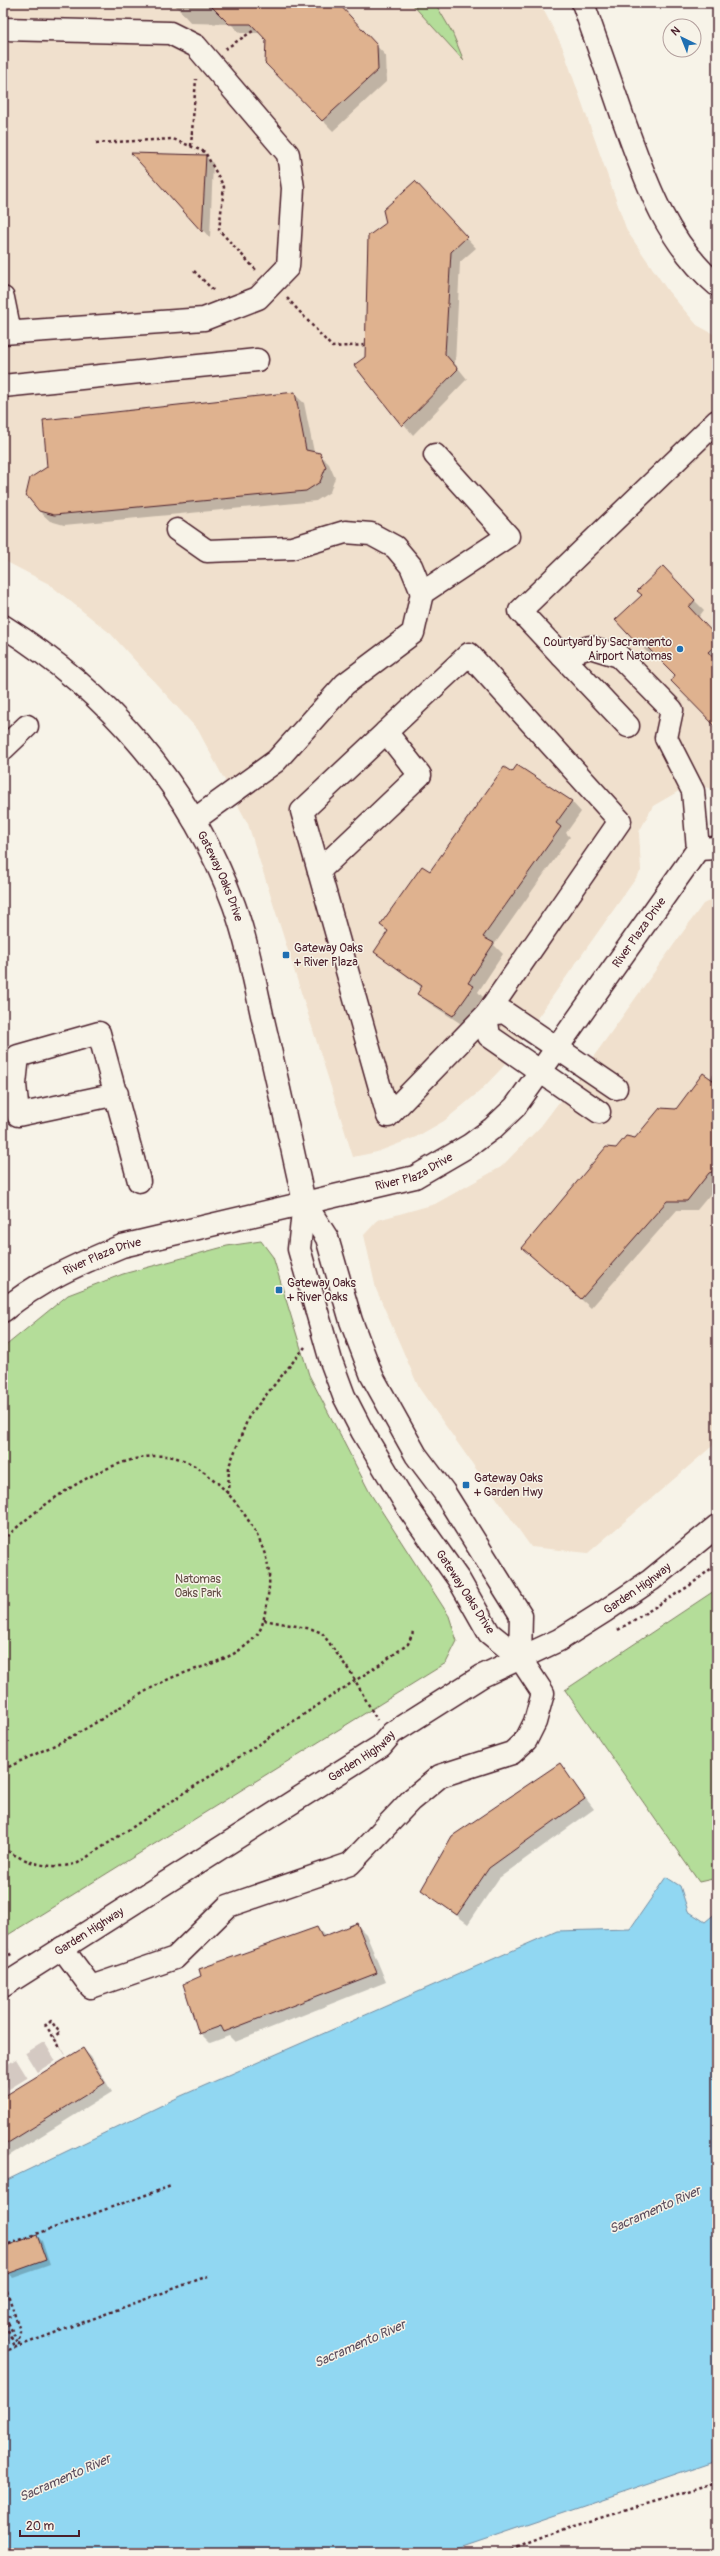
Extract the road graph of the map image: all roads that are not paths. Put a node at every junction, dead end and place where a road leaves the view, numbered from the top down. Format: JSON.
{"nodes":[{"id":1,"x":583,"y":3,"type":"edge"},
{"id":2,"x":3,"y":28,"type":"edge"},
{"id":3,"x":717,"y":285,"type":"edge"},
{"id":4,"x":3,"y":298,"type":"edge"},
{"id":5,"x":6,"y":332,"type":"edge"},
{"id":6,"x":258,"y":360,"type":"dead end"},
{"id":7,"x":3,"y":386,"type":"edge"},
{"id":8,"x":717,"y":421,"type":"edge"},
{"id":9,"x":436,"y":455,"type":"dead end"},
{"id":10,"x":177,"y":530,"type":"dead end"},
{"id":11,"x":422,"y":593,"type":"junction"},
{"id":12,"x":3,"y":626,"type":"edge"},
{"id":13,"x":562,"y":656,"type":"junction"},
{"id":14,"x":27,"y":726,"type":"dead end"},
{"id":15,"x":628,"y":726,"type":"dead end"},
{"id":16,"x":386,"y":732,"type":"junction"},
{"id":17,"x":3,"y":749,"type":"edge"},
{"id":18,"x":194,"y":820,"type":"junction"},
{"id":19,"x":708,"y":848,"type":"edge"},
{"id":20,"x":319,"y":871,"type":"junction"},
{"id":21,"x":486,"y":1015,"type":"junction"},
{"id":22,"x":557,"y":1047,"type":"junction"},
{"id":23,"x":540,"y":1072,"type":"junction"},
{"id":24,"x":9,"y":1082,"type":"edge"},
{"id":25,"x":616,"y":1088,"type":"dead end"},
{"id":26,"x":117,"y":1094,"type":"junction"},
{"id":27,"x":599,"y":1112,"type":"dead end"},
{"id":28,"x":139,"y":1181,"type":"dead end"},
{"id":29,"x":304,"y":1202,"type":"junction"},
{"id":30,"x":3,"y":1311,"type":"edge"},
{"id":31,"x":717,"y":1526,"type":"edge"},
{"id":32,"x":520,"y":1658,"type":"junction"},
{"id":33,"x":62,"y":1948,"type":"junction"},
{"id":34,"x":3,"y":1986,"type":"edge"}],
"edges":[{"from":1,"to":3,"type":"main road"},
{"from":2,"to":5,"type":"main road"},
{"from":4,"to":5,"type":"main road"},
{"from":6,"to":7,"type":"main road"},
{"from":8,"to":13,"type":"main road"},
{"from":9,"to":11,"type":"main road"},
{"from":10,"to":11,"type":"main road"},
{"from":11,"to":18,"type":"main road"},
{"from":12,"to":18,"type":"main road","name":"Gateway Oaks Drive"},
{"from":13,"to":15,"type":"main road"},
{"from":13,"to":19,"type":"main road"},
{"from":14,"to":17,"type":"main road"},
{"from":16,"to":20,"type":"main road"},
{"from":16,"to":20,"type":"main road"},
{"from":16,"to":21,"type":"main road"},
{"from":18,"to":29,"type":"main road","name":"Gateway Oaks Drive"},
{"from":19,"to":22,"type":"main road","name":"River Plaza Drive"},
{"from":20,"to":21,"type":"main road"},
{"from":21,"to":22,"type":"main road"},
{"from":21,"to":23,"type":"main road"},
{"from":22,"to":23,"type":"main road","name":"River Plaza Drive"},
{"from":22,"to":25,"type":"main road"},
{"from":23,"to":27,"type":"main road"},
{"from":23,"to":29,"type":"main road","name":"River Plaza Drive"},
{"from":24,"to":26,"type":"main road"},
{"from":24,"to":26,"type":"main road"},
{"from":26,"to":28,"type":"main road"},
{"from":29,"to":30,"type":"main road","name":"River Plaza Drive"},
{"from":29,"to":32,"type":"main road","name":"Gateway Oaks Drive"},
{"from":29,"to":32,"type":"main road","name":"Gateway Oaks Drive"},
{"from":31,"to":32,"type":"main road","name":"Garden Highway"},
{"from":32,"to":33,"type":"main road","name":"Garden Highway"},
{"from":32,"to":33,"type":"main road"},
{"from":33,"to":34,"type":"main road","name":"Garden Highway"}]}
